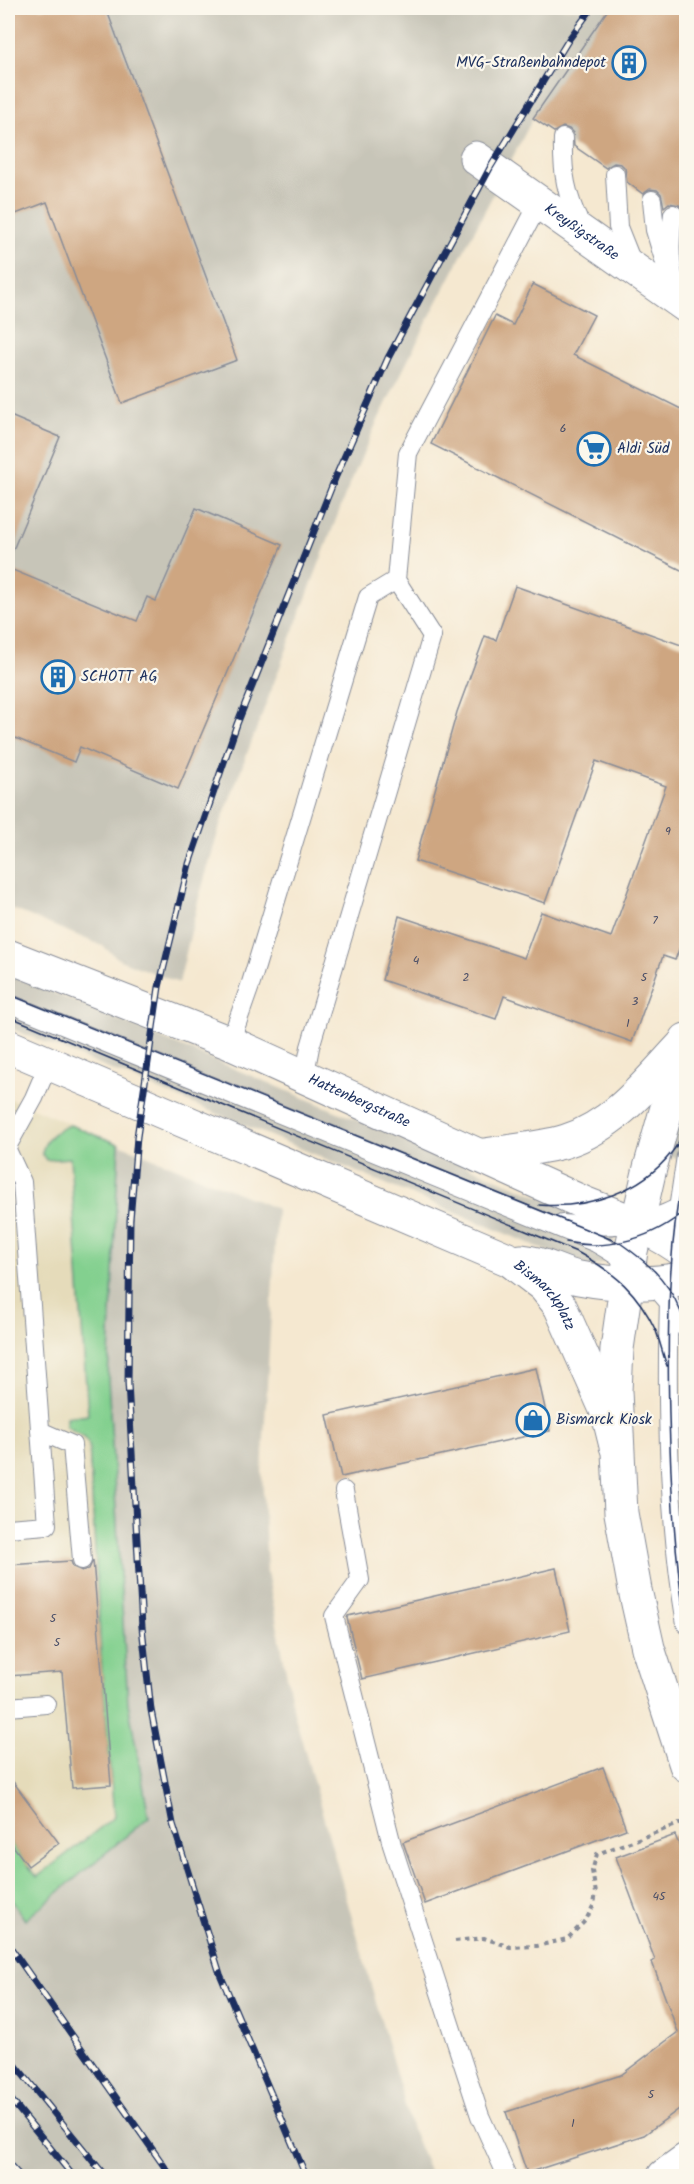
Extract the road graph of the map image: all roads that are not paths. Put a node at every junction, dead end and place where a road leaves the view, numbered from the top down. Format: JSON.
{"nodes":[{"id":1,"x":563,"y":138,"type":"dead end"},
{"id":2,"x":476,"y":158,"type":"dead end"},
{"id":3,"x":615,"y":174,"type":"dead end"},
{"id":4,"x":652,"y":200,"type":"dead end"},
{"id":5,"x":539,"y":203,"type":"junction"},
{"id":6,"x":673,"y":214,"type":"dead end"},
{"id":7,"x":586,"y":236,"type":"junction"},
{"id":8,"x":637,"y":271,"type":"junction"},
{"id":9,"x":680,"y":296,"type":"edge"},
{"id":10,"x":396,"y":580,"type":"junction"},
{"id":11,"x":8,"y":956,"type":"edge"},
{"id":12,"x":8,"y":1003,"type":"edge"},
{"id":13,"x":686,"y":1040,"type":"edge"},
{"id":14,"x":230,"y":1043,"type":"junction"},
{"id":15,"x":8,"y":1046,"type":"edge"},
{"id":16,"x":49,"y":1063,"type":"junction"},
{"id":17,"x":304,"y":1078,"type":"junction"},
{"id":18,"x":8,"y":1145,"type":"edge"},
{"id":19,"x":8,"y":1152,"type":"edge"},
{"id":20,"x":479,"y":1156,"type":"junction"},
{"id":21,"x":687,"y":1156,"type":"edge"},
{"id":22,"x":682,"y":1205,"type":"edge"},
{"id":23,"x":542,"y":1222,"type":"junction"},
{"id":24,"x":637,"y":1224,"type":"junction"},
{"id":25,"x":680,"y":1247,"type":"edge"},
{"id":26,"x":510,"y":1260,"type":"junction"},
{"id":27,"x":655,"y":1282,"type":"edge"},
{"id":28,"x":687,"y":1330,"type":"edge"},
{"id":29,"x":40,"y":1431,"type":"junction"},
{"id":30,"x":616,"y":1446,"type":"junction"},
{"id":31,"x":344,"y":1491,"type":"dead end"},
{"id":32,"x":8,"y":1528,"type":"edge"},
{"id":33,"x":82,"y":1560,"type":"dead end"},
{"id":34,"x":687,"y":1624,"type":"edge"},
{"id":35,"x":46,"y":1704,"type":"dead end"},
{"id":36,"x":8,"y":1707,"type":"edge"},
{"id":37,"x":687,"y":1765,"type":"edge"},
{"id":38,"x":687,"y":2160,"type":"edge"},
{"id":39,"x":507,"y":2176,"type":"edge"},
{"id":40,"x":664,"y":2176,"type":"edge"}],
"edges":[{"from":1,"to":7,"type":"lane"},
{"from":2,"to":5,"type":"street","name":"Kreyßigstraße"},
{"from":3,"to":8,"type":"lane"},
{"from":4,"to":9,"type":"lane"},
{"from":5,"to":7,"type":"street","name":"Kreyßigstraße"},
{"from":5,"to":10,"type":"lane"},
{"from":6,"to":9,"type":"lane"},
{"from":7,"to":8,"type":"street","name":"Kreyßigstraße"},
{"from":8,"to":9,"type":"street","name":"Kreyßigstraße"},
{"from":10,"to":14,"type":"lane"},
{"from":10,"to":17,"type":"lane"},
{"from":11,"to":14,"type":"street","name":"Hattenbergstraße"},
{"from":12,"to":23,"type":"lane"},
{"from":13,"to":20,"type":"street"},
{"from":13,"to":24,"type":"street","name":"Bismarckplatz"},
{"from":14,"to":17,"type":"street","name":"Hattenbergstraße"},
{"from":15,"to":16,"type":"street"},
{"from":16,"to":18,"type":"lane"},
{"from":16,"to":26,"type":"street"},
{"from":17,"to":20,"type":"street","name":"Hattenbergstraße"},
{"from":19,"to":29,"type":"lane"},
{"from":20,"to":24,"type":"street"},
{"from":21,"to":22,"type":"lane","name":"Bismarckplatz"},
{"from":22,"to":24,"type":"lane"},
{"from":22,"to":25,"type":"lane","name":"Bismarckplatz"},
{"from":23,"to":24,"type":"lane"},
{"from":23,"to":27,"type":"lane"},
{"from":24,"to":25,"type":"street"},
{"from":24,"to":27,"type":"street","name":"Bismarckplatz"},
{"from":25,"to":27,"type":"lane","name":"Bismarckplatz"},
{"from":26,"to":27,"type":"street","name":"Bismarckplatz"},
{"from":26,"to":30,"type":"street","name":"Bismarckplatz"},
{"from":27,"to":28,"type":"lane"},
{"from":27,"to":30,"type":"street","name":"Bismarckplatz"},
{"from":27,"to":34,"type":"lane","name":"Bismarckplatz"},
{"from":29,"to":32,"type":"lane"},
{"from":29,"to":33,"type":"lane"},
{"from":30,"to":37,"type":"street","name":"Bismarckplatz"},
{"from":31,"to":39,"type":"lane"},
{"from":35,"to":36,"type":"lane"},
{"from":38,"to":40,"type":"street"}]}
